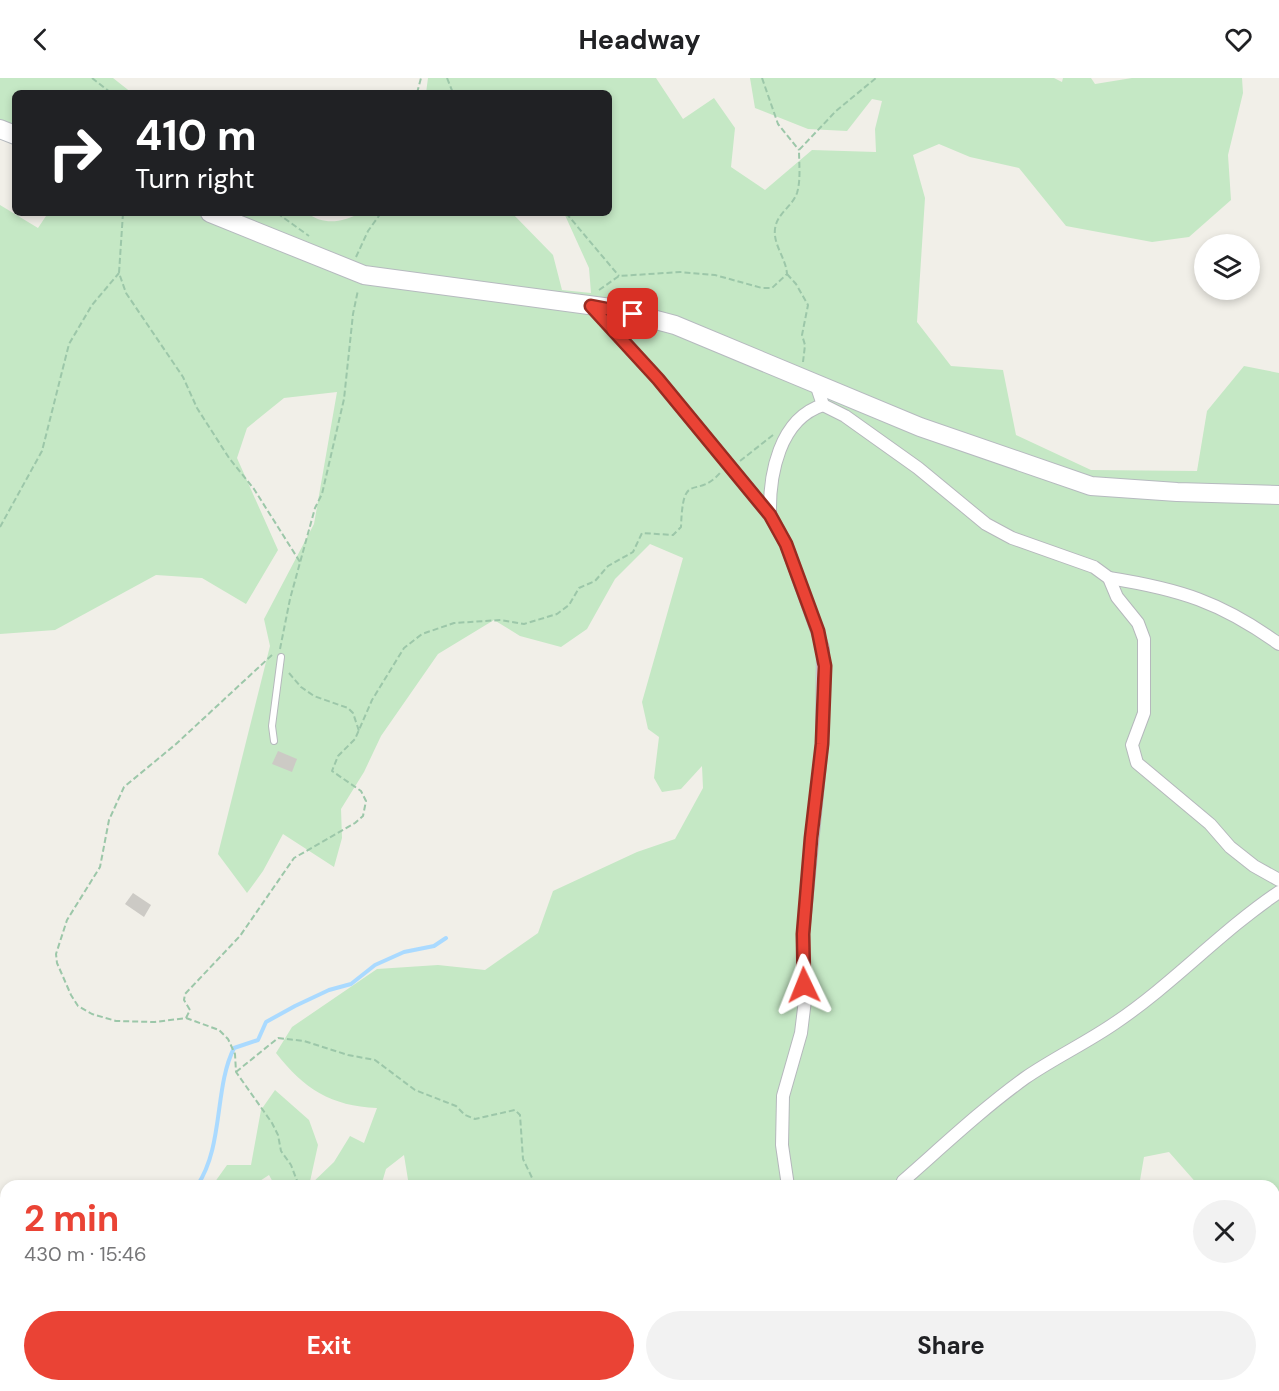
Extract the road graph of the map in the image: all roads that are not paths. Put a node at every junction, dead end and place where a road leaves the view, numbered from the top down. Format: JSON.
{"nodes":[{"id":1,"x":218,"y":216,"type":"edge"},
{"id":2,"x":584,"y":305,"type":"junction"},
{"id":3,"x":816,"y":384,"type":"junction"},
{"id":4,"x":823,"y":405,"type":"junction"},
{"id":5,"x":1279,"y":495,"type":"edge"},
{"id":6,"x":770,"y":515,"type":"junction"},
{"id":7,"x":1109,"y":578,"type":"junction"},
{"id":8,"x":1279,"y":644,"type":"edge"},
{"id":9,"x":280,"y":654,"type":"road end"},
{"id":10,"x":274,"y":741,"type":"dead end"},
{"id":11,"x":1279,"y":880,"type":"edge"},
{"id":12,"x":1279,"y":892,"type":"edge"},
{"id":13,"x":787,"y":1180,"type":"edge"},
{"id":14,"x":904,"y":1180,"type":"edge"}],
"edges":[{"from":1,"to":2,"type":"street"},
{"from":2,"to":3,"type":"street"},
{"from":2,"to":6,"type":"street"},
{"from":3,"to":4,"type":"street"},
{"from":3,"to":5,"type":"street"},
{"from":4,"to":6,"type":"street"},
{"from":4,"to":7,"type":"street"},
{"from":6,"to":13,"type":"street"},
{"from":7,"to":8,"type":"street"},
{"from":7,"to":11,"type":"street"},
{"from":9,"to":10,"type":"lane"},
{"from":12,"to":14,"type":"street"}]}
